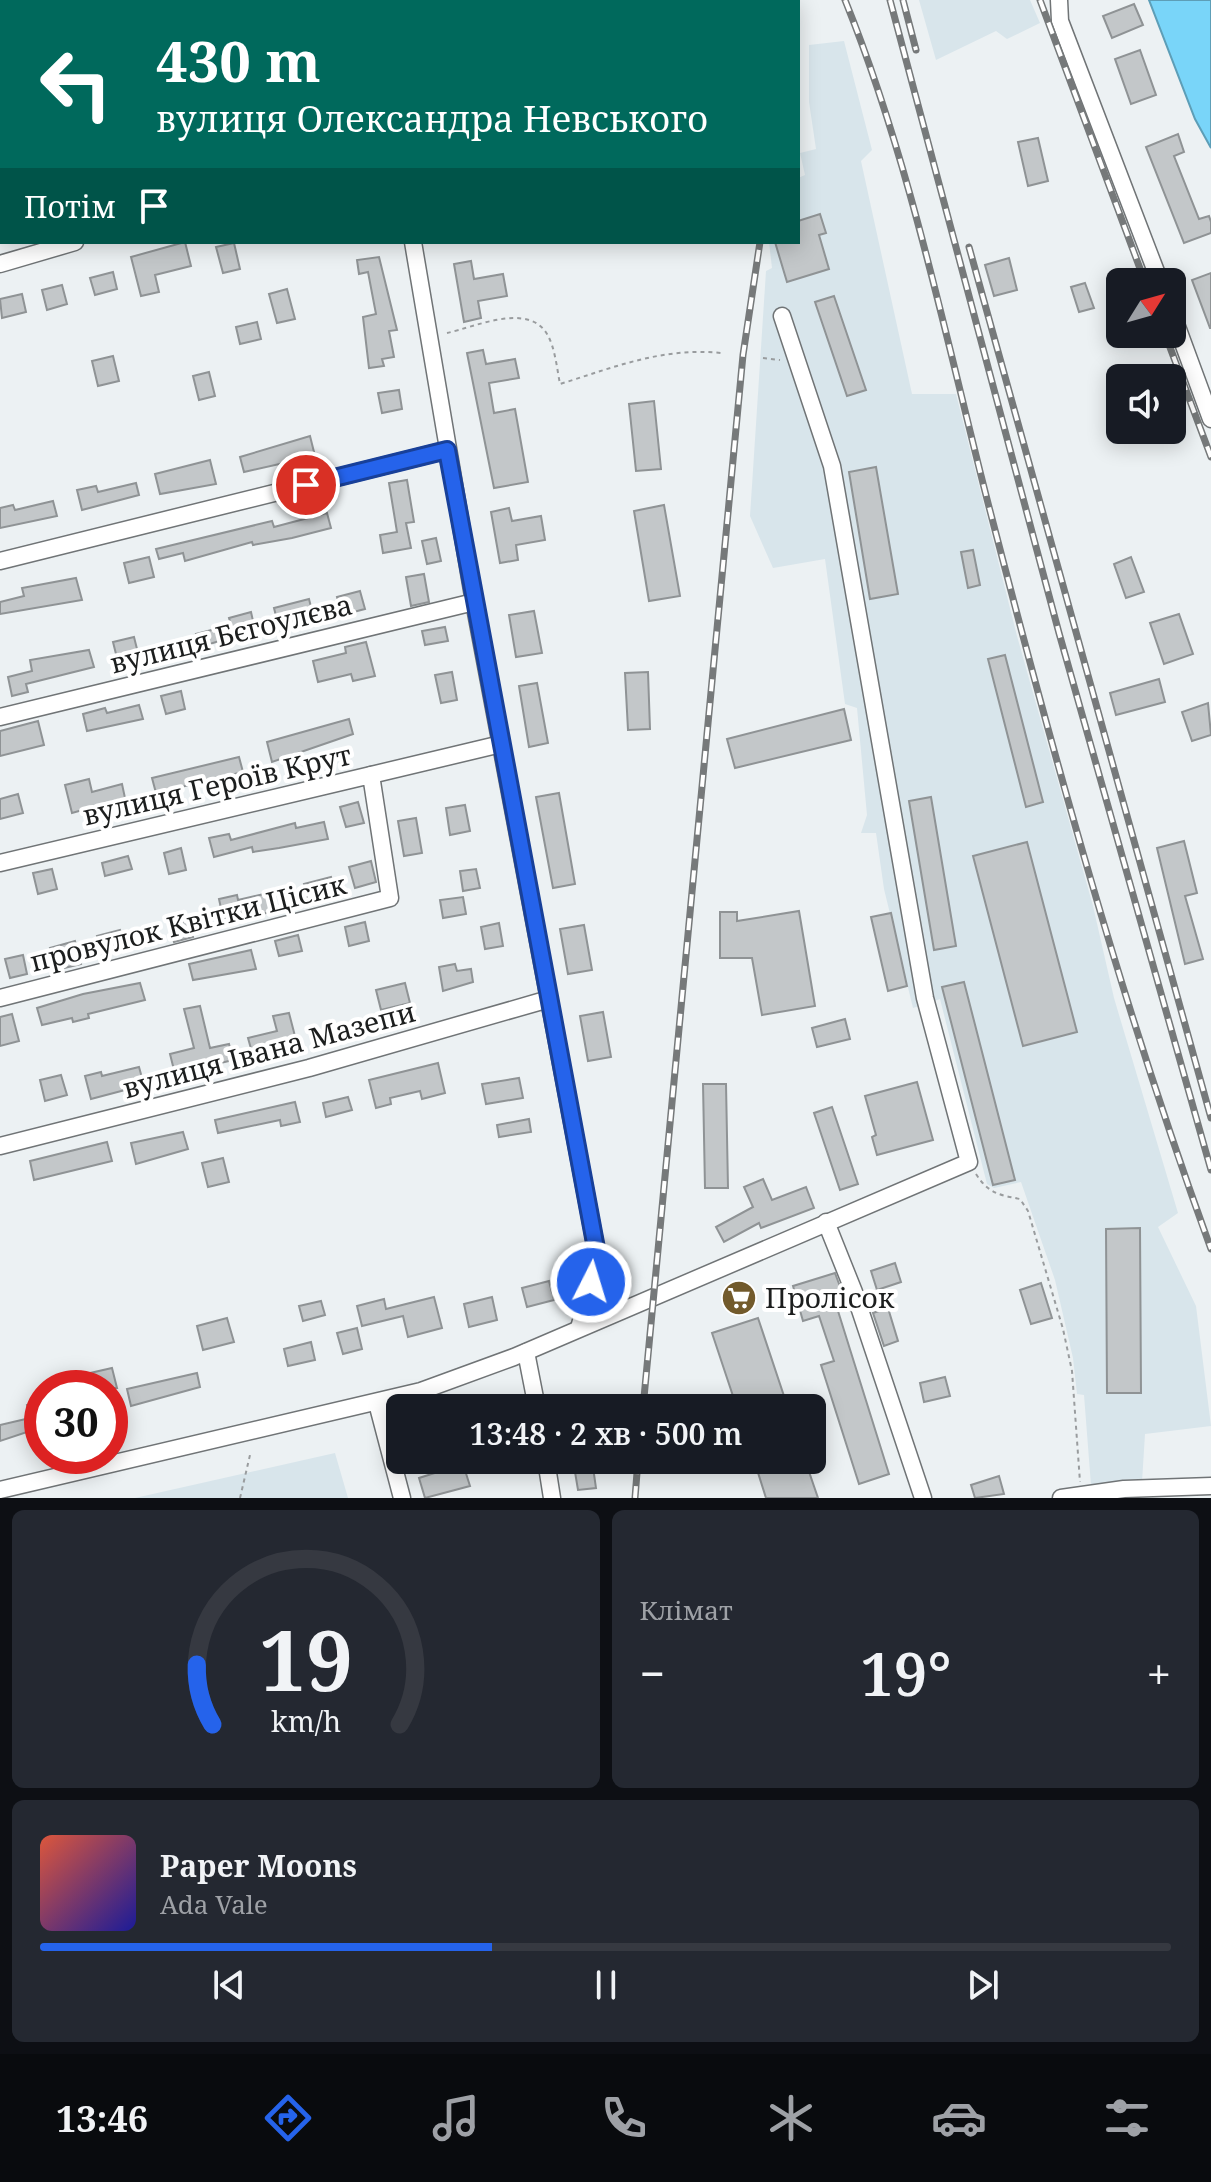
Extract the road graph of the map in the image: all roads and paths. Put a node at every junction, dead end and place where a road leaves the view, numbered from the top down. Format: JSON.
{"nodes":[{"id":1,"x":1059,"y":0,"type":"edge"},
{"id":2,"x":68,"y":244,"type":"edge"},
{"id":3,"x":413,"y":244,"type":"edge"},
{"id":4,"x":0,"y":264,"type":"edge"},
{"id":5,"x":1155,"y":268,"type":"edge"},
{"id":6,"x":782,"y":316,"type":"dead end"},
{"id":7,"x":447,"y":333,"type":"dead end"},
{"id":8,"x":1185,"y":348,"type":"edge"},
{"id":9,"x":721,"y":353,"type":"dead end"},
{"id":10,"x":1211,"y":419,"type":"edge"},
{"id":11,"x":447,"y":450,"type":"junction"},
{"id":12,"x":0,"y":561,"type":"edge"},
{"id":13,"x":474,"y":602,"type":"junction"},
{"id":14,"x":0,"y":717,"type":"edge"},
{"id":15,"x":501,"y":744,"type":"junction"},
{"id":16,"x":371,"y":775,"type":"junction"},
{"id":17,"x":0,"y":863,"type":"edge"},
{"id":18,"x":390,"y":898,"type":"joint"},
{"id":19,"x":0,"y":998,"type":"edge"},
{"id":20,"x":549,"y":999,"type":"junction"},
{"id":21,"x":0,"y":1146,"type":"edge"},
{"id":22,"x":969,"y":1162,"type":"junction"},
{"id":23,"x":826,"y":1222,"type":"junction"},
{"id":24,"x":579,"y":1328,"type":"junction"},
{"id":25,"x":526,"y":1352,"type":"junction"},
{"id":26,"x":534,"y":1394,"type":"edge"},
{"id":27,"x":377,"y":1403,"type":"junction"},
{"id":28,"x":250,"y":1455,"type":"dead end"},
{"id":29,"x":548,"y":1474,"type":"edge"},
{"id":30,"x":1211,"y":1486,"type":"edge"},
{"id":31,"x":0,"y":1490,"type":"edge"},
{"id":32,"x":1193,"y":1493,"type":"edge"},
{"id":33,"x":1081,"y":1495,"type":"junction"},
{"id":34,"x":240,"y":1498,"type":"edge"},
{"id":35,"x":402,"y":1498,"type":"edge"},
{"id":36,"x":552,"y":1498,"type":"edge"},
{"id":37,"x":923,"y":1498,"type":"edge"},
{"id":38,"x":1061,"y":1498,"type":"edge"}],
"edges":[{"from":1,"to":5,"type":"street"},
{"from":2,"to":4,"type":"street"},
{"from":3,"to":11,"type":"street"},
{"from":6,"to":22,"type":"street"},
{"from":7,"to":9,"type":"path"},
{"from":8,"to":10,"type":"street"},
{"from":11,"to":12,"type":"street"},
{"from":11,"to":13,"type":"street"},
{"from":13,"to":14,"type":"street","name":"вулиця Бєгоулєва"},
{"from":13,"to":15,"type":"street"},
{"from":15,"to":16,"type":"street"},
{"from":15,"to":20,"type":"street"},
{"from":16,"to":17,"type":"street","name":"вулиця Героїв Крут"},
{"from":16,"to":18,"type":"street","name":"вулиця Героїв Крут"},
{"from":18,"to":19,"type":"street","name":"провулок Квітки Цісик"},
{"from":20,"to":21,"type":"street","name":"вулиця Івана Мазепи"},
{"from":20,"to":24,"type":"street"},
{"from":22,"to":23,"type":"street"},
{"from":22,"to":33,"type":"path"},
{"from":23,"to":24,"type":"street"},
{"from":23,"to":37,"type":"street"},
{"from":24,"to":25,"type":"street"},
{"from":25,"to":26,"type":"street"},
{"from":25,"to":27,"type":"street"},
{"from":27,"to":31,"type":"street"},
{"from":27,"to":35,"type":"street"},
{"from":28,"to":34,"type":"path"},
{"from":29,"to":36,"type":"street"},
{"from":30,"to":32,"type":"street"},
{"from":32,"to":33,"type":"street"},
{"from":33,"to":38,"type":"street"}]}
